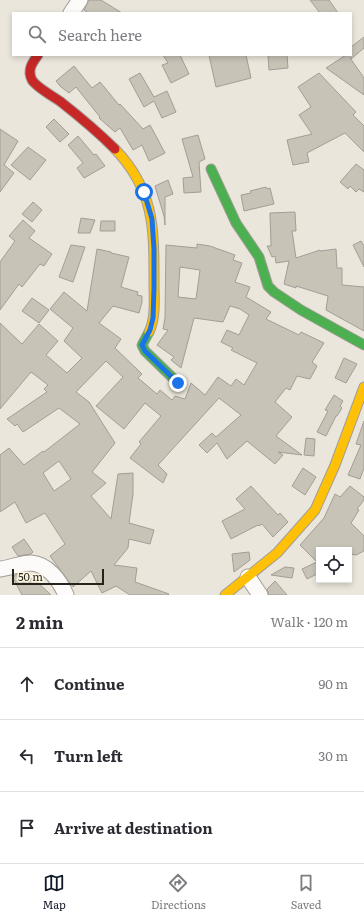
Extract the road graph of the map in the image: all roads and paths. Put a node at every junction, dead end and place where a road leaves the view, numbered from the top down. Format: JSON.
{"nodes":[{"id":1,"x":80,"y":0,"type":"edge"},
{"id":2,"x":72,"y":12,"type":"edge"},
{"id":3,"x":37,"y":56,"type":"edge"},
{"id":4,"x":211,"y":169,"type":"dead end"},
{"id":5,"x":364,"y":345,"type":"edge"},
{"id":6,"x":178,"y":383,"type":"dead end"},
{"id":7,"x":364,"y":387,"type":"edge"},
{"id":8,"x":0,"y":569,"type":"edge"},
{"id":9,"x":248,"y":577,"type":"junction"},
{"id":10,"x":66,"y":595,"type":"edge"},
{"id":11,"x":225,"y":595,"type":"edge"},
{"id":12,"x":260,"y":595,"type":"edge"}],
"edges":[{"from":1,"to":2,"type":"street"},
{"from":3,"to":6,"type":"street"},
{"from":4,"to":5,"type":"street"},
{"from":7,"to":9,"type":"street"},
{"from":8,"to":10,"type":"street"},
{"from":9,"to":11,"type":"street"},
{"from":9,"to":12,"type":"street"}]}
